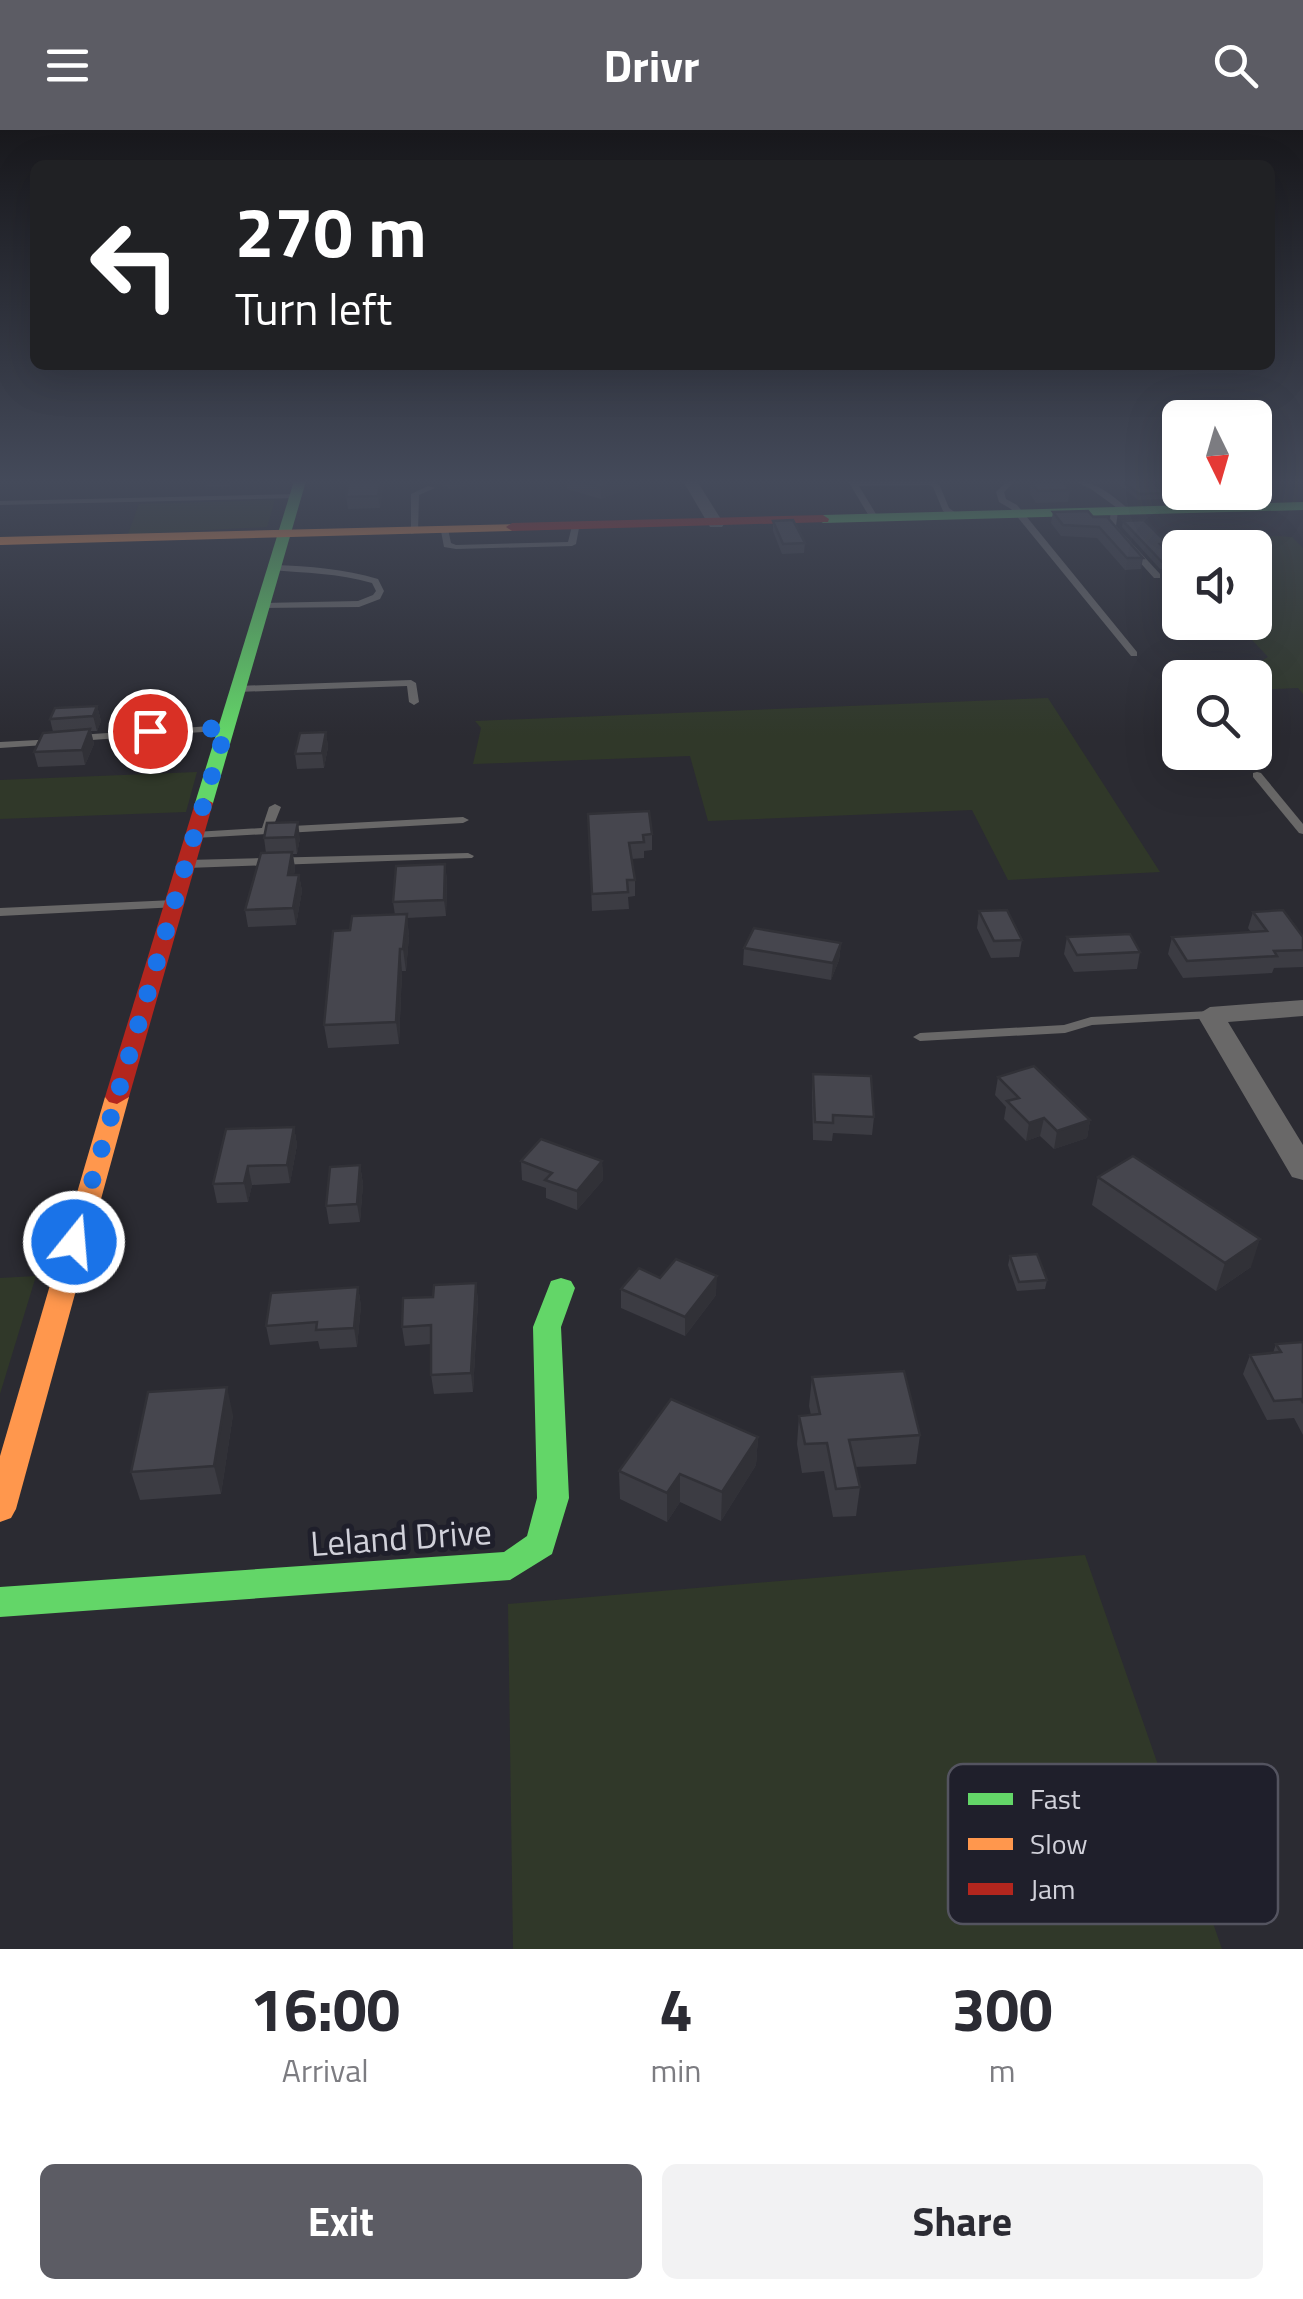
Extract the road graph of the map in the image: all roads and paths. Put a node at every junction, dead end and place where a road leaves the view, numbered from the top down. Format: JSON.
{"nodes":[{"id":1,"x":1061,"y":566,"type":"edge"},
{"id":2,"x":1148,"y":566,"type":"edge"},
{"id":3,"x":274,"y":568,"type":"joint"},
{"id":4,"x":1157,"y":576,"type":"dead end"},
{"id":5,"x":262,"y":606,"type":"junction"},
{"id":6,"x":1134,"y":654,"type":"dead end"},
{"id":7,"x":237,"y":689,"type":"junction"},
{"id":8,"x":414,"y":702,"type":"dead end"},
{"id":9,"x":226,"y":728,"type":"junction"},
{"id":10,"x":0,"y":745,"type":"edge"},
{"id":11,"x":1257,"y":775,"type":"dead end"},
{"id":12,"x":275,"y":807,"type":"dead end"},
{"id":13,"x":463,"y":820,"type":"dead end"},
{"id":14,"x":266,"y":831,"type":"junction"},
{"id":15,"x":1303,"y":832,"type":"edge"},
{"id":16,"x":195,"y":835,"type":"junction"},
{"id":17,"x":468,"y":856,"type":"dead end"},
{"id":18,"x":186,"y":864,"type":"junction"},
{"id":19,"x":175,"y":904,"type":"junction"},
{"id":20,"x":0,"y":912,"type":"edge"},
{"id":21,"x":1303,"y":1008,"type":"edge"},
{"id":22,"x":1210,"y":1015,"type":"junction"},
{"id":23,"x":920,"y":1037,"type":"dead end"},
{"id":24,"x":1303,"y":1170,"type":"edge"},
{"id":25,"x":561,"y":1288,"type":"dead end"},
{"id":26,"x":0,"y":1509,"type":"edge"},
{"id":27,"x":0,"y":1602,"type":"edge"}],
"edges":[{"from":1,"to":6,"type":"lane"},
{"from":2,"to":4,"type":"lane"},
{"from":3,"to":5,"type":"street"},
{"from":3,"to":5,"type":"lane"},
{"from":5,"to":7,"type":"street"},
{"from":7,"to":8,"type":"lane"},
{"from":7,"to":9,"type":"street"},
{"from":9,"to":10,"type":"lane"},
{"from":9,"to":16,"type":"street"},
{"from":11,"to":15,"type":"lane"},
{"from":12,"to":14,"type":"lane"},
{"from":13,"to":14,"type":"lane"},
{"from":14,"to":16,"type":"lane"},
{"from":16,"to":18,"type":"street"},
{"from":17,"to":18,"type":"lane"},
{"from":18,"to":19,"type":"street"},
{"from":19,"to":20,"type":"lane"},
{"from":19,"to":26,"type":"street"},
{"from":21,"to":22,"type":"street"},
{"from":22,"to":23,"type":"lane"},
{"from":22,"to":24,"type":"street"},
{"from":25,"to":27,"type":"street","name":"Leland Drive"}]}
